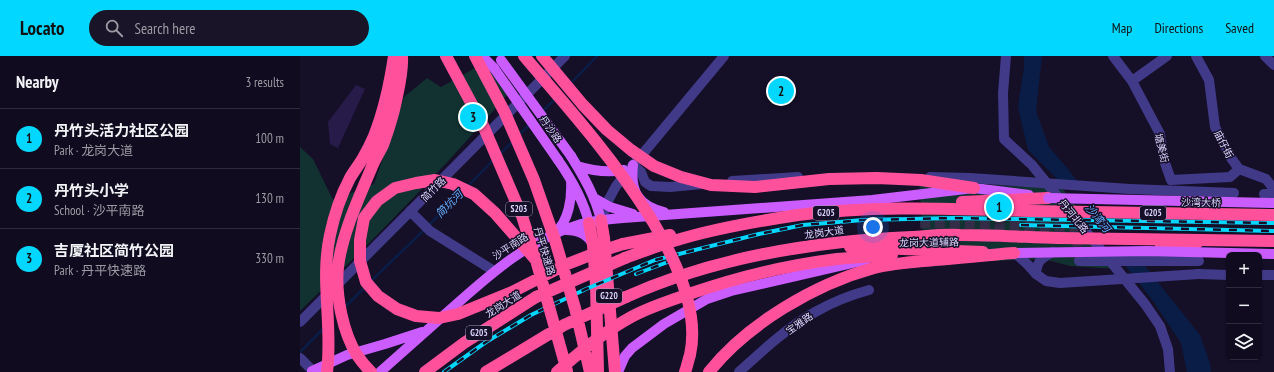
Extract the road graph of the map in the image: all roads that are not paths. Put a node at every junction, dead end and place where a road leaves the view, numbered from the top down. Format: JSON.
{"nodes":[{"id":1,"x":394,"y":56,"type":"edge"},
{"id":2,"x":402,"y":56,"type":"edge"},
{"id":3,"x":446,"y":56,"type":"edge"},
{"id":4,"x":475,"y":56,"type":"edge"},
{"id":5,"x":482,"y":56,"type":"edge"},
{"id":6,"x":524,"y":56,"type":"edge"},
{"id":7,"x":542,"y":56,"type":"edge"},
{"id":8,"x":565,"y":56,"type":"edge"},
{"id":9,"x":724,"y":56,"type":"edge"},
{"id":10,"x":1006,"y":56,"type":"edge"},
{"id":11,"x":1113,"y":56,"type":"edge"},
{"id":12,"x":1167,"y":56,"type":"edge"},
{"id":13,"x":1196,"y":56,"type":"edge"},
{"id":14,"x":1265,"y":56,"type":"edge"},
{"id":15,"x":499,"y":58,"type":"edge"},
{"id":16,"x":1274,"y":65,"type":"edge"},
{"id":17,"x":1132,"y":81,"type":"junction"},
{"id":18,"x":633,"y":165,"type":"junction"},
{"id":19,"x":577,"y":166,"type":"junction"},
{"id":20,"x":1239,"y":169,"type":"junction"},
{"id":21,"x":571,"y":179,"type":"junction"},
{"id":22,"x":1171,"y":180,"type":"junction"},
{"id":23,"x":972,"y":183,"type":"junction"},
{"id":24,"x":1173,"y":191,"type":"junction"},
{"id":25,"x":1270,"y":192,"type":"edge"},
{"id":26,"x":1234,"y":193,"type":"dead end"},
{"id":27,"x":594,"y":198,"type":"junction"},
{"id":28,"x":1048,"y":198,"type":"junction"},
{"id":29,"x":1274,"y":203,"type":"edge"},
{"id":30,"x":606,"y":205,"type":"junction"},
{"id":31,"x":913,"y":209,"type":"junction"},
{"id":32,"x":1032,"y":211,"type":"joint"},
{"id":33,"x":412,"y":213,"type":"junction"},
{"id":34,"x":680,"y":214,"type":"junction"},
{"id":35,"x":1274,"y":215,"type":"edge"},
{"id":36,"x":642,"y":216,"type":"junction"},
{"id":37,"x":601,"y":220,"type":"junction"},
{"id":38,"x":589,"y":222,"type":"junction"},
{"id":39,"x":566,"y":230,"type":"junction"},
{"id":40,"x":703,"y":233,"type":"junction"},
{"id":41,"x":553,"y":235,"type":"junction"},
{"id":42,"x":592,"y":240,"type":"junction"},
{"id":43,"x":1219,"y":240,"type":"junction"},
{"id":44,"x":1274,"y":241,"type":"edge"},
{"id":45,"x":814,"y":245,"type":"junction"},
{"id":46,"x":1147,"y":251,"type":"junction"},
{"id":47,"x":1053,"y":252,"type":"junction"},
{"id":48,"x":1014,"y":253,"type":"junction"},
{"id":49,"x":1274,"y":254,"type":"edge"},
{"id":50,"x":892,"y":255,"type":"junction"},
{"id":51,"x":536,"y":260,"type":"junction"},
{"id":52,"x":1079,"y":260,"type":"dead end"},
{"id":53,"x":1199,"y":261,"type":"dead end"},
{"id":54,"x":494,"y":271,"type":"junction"},
{"id":55,"x":1036,"y":274,"type":"junction"},
{"id":56,"x":1226,"y":275,"type":"edge"},
{"id":57,"x":1262,"y":275,"type":"edge"},
{"id":58,"x":1274,"y":275,"type":"edge"},
{"id":59,"x":869,"y":290,"type":"dead end"},
{"id":60,"x":300,"y":322,"type":"edge"},
{"id":61,"x":427,"y":330,"type":"junction"},
{"id":62,"x":300,"y":358,"type":"edge"},
{"id":63,"x":311,"y":370,"type":"edge"},
{"id":64,"x":327,"y":372,"type":"edge"},
{"id":65,"x":371,"y":372,"type":"edge"},
{"id":66,"x":380,"y":372,"type":"edge"},
{"id":67,"x":425,"y":372,"type":"edge"},
{"id":68,"x":486,"y":372,"type":"edge"},
{"id":69,"x":557,"y":372,"type":"edge"},
{"id":70,"x":567,"y":372,"type":"edge"},
{"id":71,"x":590,"y":372,"type":"edge"},
{"id":72,"x":598,"y":372,"type":"edge"},
{"id":73,"x":617,"y":372,"type":"edge"},
{"id":74,"x":685,"y":372,"type":"edge"},
{"id":75,"x":709,"y":372,"type":"edge"},
{"id":76,"x":739,"y":372,"type":"edge"},
{"id":77,"x":1170,"y":372,"type":"edge"}],
"edges":[{"from":1,"to":64,"type":"highway","bridge":true},
{"from":2,"to":65,"type":"highway","bridge":true},
{"from":3,"to":51,"type":"highway","name":"丹平快速路","number":"S203","bridge":true},
{"from":4,"to":71,"type":"highway","name":"丹平快速路","number":"S203","bridge":true},
{"from":5,"to":21,"type":"main road","name":"丹沙路","bridge":true},
{"from":6,"to":74,"type":"highway","bridge":true},
{"from":7,"to":23,"type":"highway","bridge":true},
{"from":8,"to":33,"type":"street","name":"简竹路"},
{"from":9,"to":18,"type":"street"},
{"from":10,"to":77,"type":"street","name":"丹河北路"},
{"from":11,"to":17,"type":"street","name":"塘美街"},
{"from":12,"to":17,"type":"street"},
{"from":13,"to":20,"type":"street","name":"庙仔街"},
{"from":14,"to":16,"type":"street"},
{"from":15,"to":19,"type":"main road","name":"丹沙路","bridge":true},
{"from":17,"to":22,"type":"street","name":"塘美街"},
{"from":18,"to":19,"type":"main road"},
{"from":18,"to":23,"type":"street"},
{"from":18,"to":30,"type":"street"},
{"from":18,"to":34,"type":"main road"},
{"from":19,"to":27,"type":"main road","name":"丹沙路"},
{"from":20,"to":22,"type":"street"},
{"from":20,"to":25,"type":"street","name":"庙仔街"},
{"from":21,"to":38,"type":"main road","name":"丹沙路"},
{"from":21,"to":41,"type":"main road"},
{"from":22,"to":24,"type":"street","name":"塘美街"},
{"from":23,"to":24,"type":"street","bridge":true},
{"from":23,"to":28,"type":"main road"},
{"from":23,"to":34,"type":"main road"},
{"from":24,"to":26,"type":"street"},
{"from":27,"to":30,"type":"main road"},
{"from":27,"to":37,"type":"main road","name":"丹沙路"},
{"from":28,"to":29,"type":"main road","bridge":true},
{"from":28,"to":31,"type":"highway"},
{"from":30,"to":36,"type":"main road"},
{"from":30,"to":37,"type":"street"},
{"from":31,"to":32,"type":"highway","name":"龙岗大道","number":"G205"},
{"from":31,"to":40,"type":"highway","name":"龙岗大道","number":"G205"},
{"from":32,"to":35,"type":"highway","name":"沙湾大桥","number":"G205","bridge":true},
{"from":33,"to":54,"type":"street"},
{"from":33,"to":60,"type":"street","name":"简竹路"},
{"from":34,"to":36,"type":"main road"},
{"from":36,"to":37,"type":"main road"},
{"from":37,"to":38,"type":"main road","name":"沙平南路"},
{"from":37,"to":73,"type":"highway","number":"G220"},
{"from":38,"to":39,"type":"main road","name":"沙平南路"},
{"from":38,"to":42,"type":"highway","number":"G220"},
{"from":39,"to":41,"type":"main road","name":"沙平南路"},
{"from":39,"to":42,"type":"main road"},
{"from":40,"to":51,"type":"highway","bridge":true},
{"from":40,"to":67,"type":"highway","name":"龙岗大道","number":"G205","bridge":true},
{"from":41,"to":54,"type":"main road","name":"沙平南路"},
{"from":42,"to":72,"type":"highway","number":"G220"},
{"from":43,"to":44,"type":"highway","bridge":true},
{"from":43,"to":45,"type":"highway","name":"龙岗大道","bridge":true},
{"from":43,"to":46,"type":"highway","bridge":true},
{"from":45,"to":48,"type":"highway"},
{"from":45,"to":68,"type":"highway","name":"龙岗大道","bridge":true},
{"from":46,"to":47,"type":"main road","name":"龙岗大道辅路","bridge":true},
{"from":46,"to":49,"type":"main road","name":"龙岗大道辅路","bridge":true},
{"from":47,"to":48,"type":"main road","name":"龙岗大道辅路","bridge":true},
{"from":47,"to":55,"type":"street","bridge":true},
{"from":48,"to":50,"type":"main road","name":"龙岗大道辅路"},
{"from":48,"to":55,"type":"street"},
{"from":48,"to":75,"type":"highway","bridge":true},
{"from":50,"to":69,"type":"highway","bridge":true},
{"from":50,"to":73,"type":"main road","name":"龙岗大道辅路"},
{"from":51,"to":70,"type":"highway","name":"丹平快速路","number":"S203","bridge":true},
{"from":52,"to":53,"type":"street"},
{"from":54,"to":61,"type":"main road","name":"沙平南路"},
{"from":55,"to":56,"type":"street","bridge":true},
{"from":57,"to":58,"type":"street"},
{"from":59,"to":76,"type":"street","name":"宝雅路"},
{"from":61,"to":63,"type":"main road"},
{"from":61,"to":66,"type":"main road","name":"沙平南路"},
{"from":62,"to":63,"type":"street"}]}
